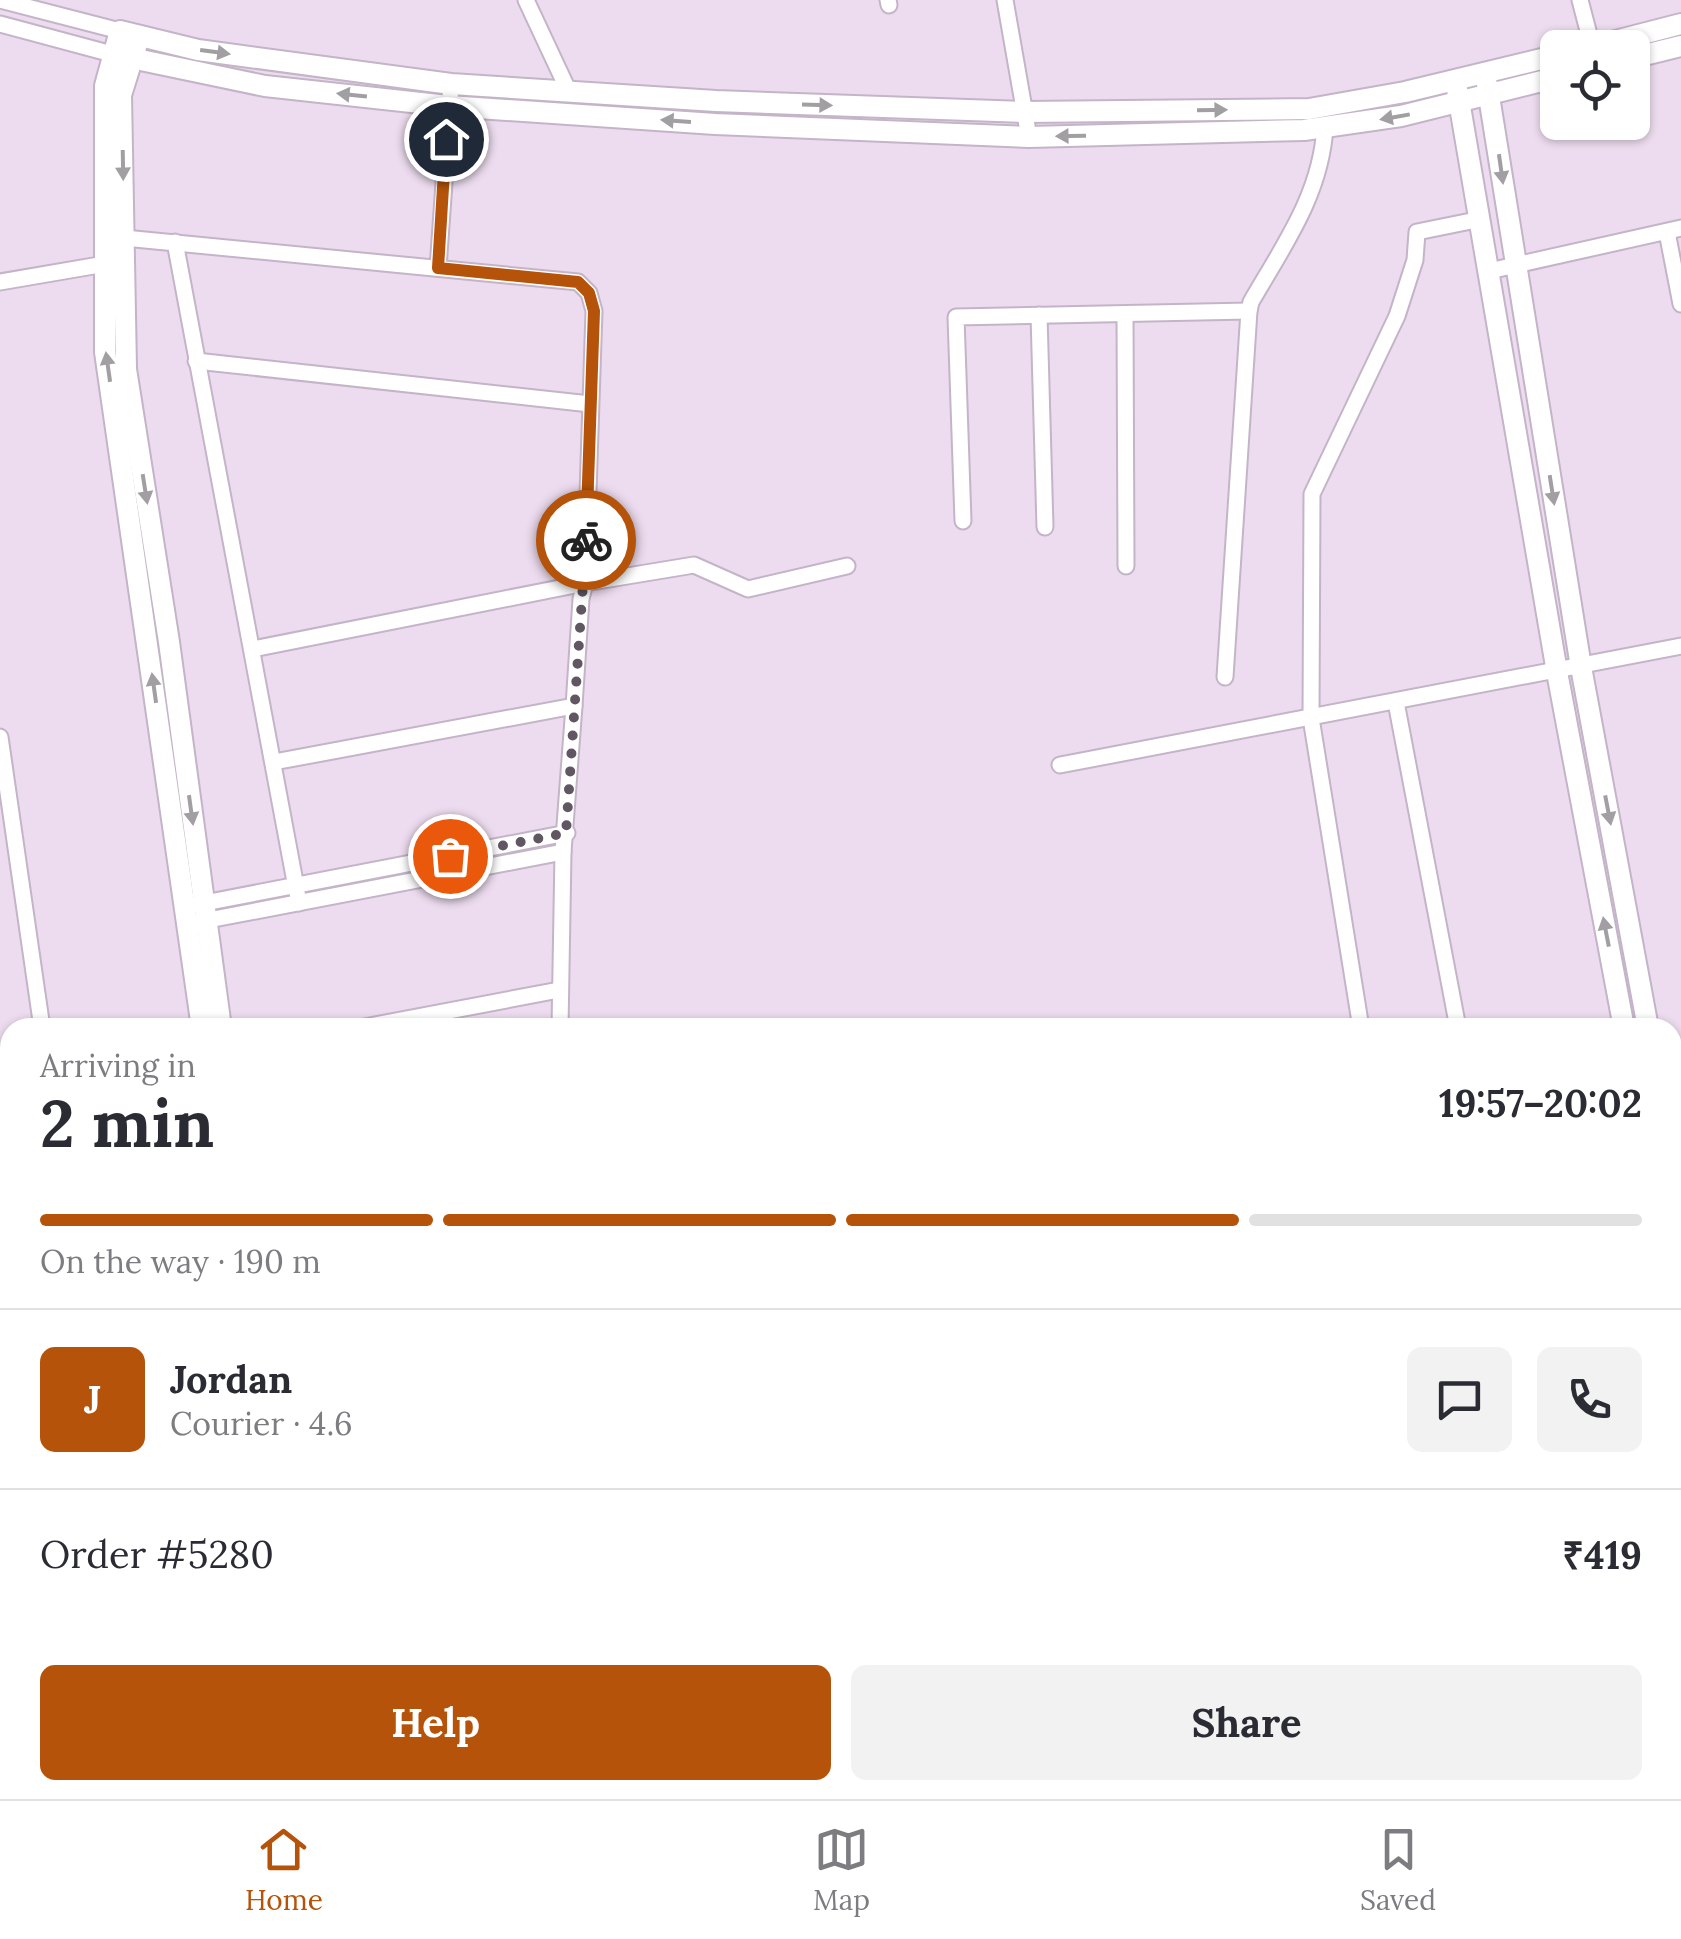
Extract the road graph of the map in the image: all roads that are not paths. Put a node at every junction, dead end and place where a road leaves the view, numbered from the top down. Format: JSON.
{"nodes":[{"id":1,"x":0,"y":0,"type":"edge"},
{"id":2,"x":526,"y":0,"type":"edge"},
{"id":3,"x":1005,"y":0,"type":"edge"},
{"id":4,"x":1580,"y":0,"type":"edge"},
{"id":5,"x":0,"y":24,"type":"edge"},
{"id":6,"x":1681,"y":24,"type":"edge"},
{"id":7,"x":1586,"y":30,"type":"edge"},
{"id":8,"x":1650,"y":32,"type":"edge"},
{"id":9,"x":129,"y":33,"type":"junction"},
{"id":10,"x":1681,"y":46,"type":"edge"},
{"id":11,"x":1650,"y":54,"type":"edge"},
{"id":12,"x":122,"y":56,"type":"junction"},
{"id":13,"x":1540,"y":59,"type":"edge"},
{"id":14,"x":1484,"y":73,"type":"junction"},
{"id":15,"x":1454,"y":80,"type":"junction"},
{"id":16,"x":1540,"y":82,"type":"edge"},
{"id":17,"x":450,"y":84,"type":"junction"},
{"id":18,"x":569,"y":92,"type":"junction"},
{"id":19,"x":1490,"y":94,"type":"junction"},
{"id":20,"x":716,"y":101,"type":"junction"},
{"id":21,"x":1460,"y":102,"type":"junction"},
{"id":22,"x":448,"y":106,"type":"junction"},
{"id":23,"x":1024,"y":112,"type":"junction"},
{"id":24,"x":715,"y":124,"type":"junction"},
{"id":25,"x":1326,"y":127,"type":"junction"},
{"id":26,"x":1029,"y":137,"type":"junction"},
{"id":27,"x":1481,"y":219,"type":"junction"},
{"id":28,"x":1674,"y":230,"type":"edge"},
{"id":29,"x":114,"y":237,"type":"junction"},
{"id":30,"x":175,"y":242,"type":"junction"},
{"id":31,"x":105,"y":264,"type":"junction"},
{"id":32,"x":1515,"y":266,"type":"junction"},
{"id":33,"x":438,"y":268,"type":"junction"},
{"id":34,"x":1489,"y":272,"type":"junction"},
{"id":35,"x":0,"y":282,"type":"edge"},
{"id":36,"x":1681,"y":304,"type":"edge"},
{"id":37,"x":1249,"y":311,"type":"junction"},
{"id":38,"x":1126,"y":314,"type":"junction"},
{"id":39,"x":1039,"y":316,"type":"junction"},
{"id":40,"x":196,"y":361,"type":"junction"},
{"id":41,"x":590,"y":404,"type":"junction"},
{"id":42,"x":963,"y":521,"type":"dead end"},
{"id":43,"x":1045,"y":527,"type":"dead end"},
{"id":44,"x":847,"y":566,"type":"dead end"},
{"id":45,"x":1126,"y":566,"type":"dead end"},
{"id":46,"x":585,"y":583,"type":"junction"},
{"id":47,"x":1681,"y":646,"type":"edge"},
{"id":48,"x":253,"y":649,"type":"junction"},
{"id":49,"x":1581,"y":667,"type":"junction"},
{"id":50,"x":1557,"y":672,"type":"junction"},
{"id":51,"x":1225,"y":677,"type":"dead end"},
{"id":52,"x":1396,"y":702,"type":"junction"},
{"id":53,"x":574,"y":706,"type":"junction"},
{"id":54,"x":1311,"y":718,"type":"junction"},
{"id":55,"x":0,"y":737,"type":"edge"},
{"id":56,"x":274,"y":762,"type":"junction"},
{"id":57,"x":1060,"y":764,"type":"dead end"},
{"id":58,"x":566,"y":833,"type":"junction"},
{"id":59,"x":563,"y":852,"type":"junction"},
{"id":60,"x":296,"y":885,"type":"junction"},
{"id":61,"x":299,"y":903,"type":"junction"},
{"id":62,"x":196,"y":914,"type":"junction"},
{"id":63,"x":559,"y":990,"type":"junction"},
{"id":64,"x":41,"y":1018,"type":"edge"},
{"id":65,"x":201,"y":1018,"type":"edge"},
{"id":66,"x":219,"y":1018,"type":"edge"},
{"id":67,"x":412,"y":1018,"type":"edge"},
{"id":68,"x":560,"y":1018,"type":"edge"},
{"id":69,"x":1359,"y":1018,"type":"edge"},
{"id":70,"x":1456,"y":1018,"type":"edge"},
{"id":71,"x":1622,"y":1018,"type":"edge"},
{"id":72,"x":1646,"y":1018,"type":"edge"}],
"edges":[{"from":1,"to":9,"type":"street"},
{"from":2,"to":18,"type":"street"},
{"from":3,"to":23,"type":"street"},
{"from":4,"to":7,"type":"street"},
{"from":5,"to":12,"type":"street"},
{"from":6,"to":8,"type":"street"},
{"from":9,"to":12,"type":"street"},
{"from":9,"to":17,"type":"street","one_way":true},
{"from":10,"to":11,"type":"street"},
{"from":22,"to":12,"type":"street","one_way":true},
{"from":12,"to":29,"type":"street"},
{"from":13,"to":14,"type":"street"},
{"from":14,"to":15,"type":"street"},
{"from":14,"to":19,"type":"street"},
{"from":15,"to":21,"type":"street"},
{"from":23,"to":15,"type":"street","one_way":true},
{"from":16,"to":19,"type":"street"},
{"from":17,"to":18,"type":"street"},
{"from":17,"to":22,"type":"street"},
{"from":18,"to":20,"type":"street"},
{"from":19,"to":21,"type":"street"},
{"from":19,"to":32,"type":"street","one_way":true},
{"from":20,"to":23,"type":"street","one_way":true},
{"from":20,"to":24,"type":"street"},
{"from":21,"to":25,"type":"street","one_way":true},
{"from":21,"to":27,"type":"street"},
{"from":24,"to":22,"type":"street","one_way":true},
{"from":22,"to":33,"type":"street"},
{"from":23,"to":26,"type":"street"},
{"from":24,"to":26,"type":"street"},
{"from":25,"to":26,"type":"street","one_way":true},
{"from":25,"to":37,"type":"street"},
{"from":27,"to":34,"type":"street"},
{"from":27,"to":54,"type":"street"},
{"from":28,"to":32,"type":"street"},
{"from":28,"to":36,"type":"street"},
{"from":29,"to":30,"type":"street"},
{"from":29,"to":31,"type":"street"},
{"from":29,"to":62,"type":"street","one_way":true},
{"from":30,"to":33,"type":"street"},
{"from":30,"to":40,"type":"street"},
{"from":31,"to":35,"type":"street"},
{"from":62,"to":31,"type":"street","one_way":true},
{"from":32,"to":34,"type":"street"},
{"from":32,"to":49,"type":"street","one_way":true},
{"from":33,"to":41,"type":"street"},
{"from":34,"to":50,"type":"street"},
{"from":37,"to":38,"type":"street"},
{"from":37,"to":51,"type":"street"},
{"from":38,"to":39,"type":"street"},
{"from":38,"to":45,"type":"street"},
{"from":39,"to":42,"type":"street"},
{"from":39,"to":43,"type":"street"},
{"from":40,"to":41,"type":"street"},
{"from":40,"to":48,"type":"street"},
{"from":41,"to":46,"type":"street"},
{"from":44,"to":46,"type":"street"},
{"from":46,"to":48,"type":"street"},
{"from":46,"to":53,"type":"street"},
{"from":47,"to":49,"type":"street"},
{"from":48,"to":56,"type":"street"},
{"from":49,"to":50,"type":"street"},
{"from":49,"to":72,"type":"street","one_way":true},
{"from":50,"to":52,"type":"street"},
{"from":71,"to":50,"type":"street","one_way":true},
{"from":52,"to":54,"type":"street"},
{"from":52,"to":70,"type":"street"},
{"from":53,"to":56,"type":"street"},
{"from":53,"to":58,"type":"street"},
{"from":54,"to":57,"type":"street"},
{"from":54,"to":69,"type":"street"},
{"from":55,"to":64,"type":"street"},
{"from":56,"to":60,"type":"street"},
{"from":58,"to":59,"type":"street"},
{"from":58,"to":60,"type":"street"},
{"from":59,"to":61,"type":"street"},
{"from":59,"to":63,"type":"street"},
{"from":60,"to":61,"type":"street"},
{"from":60,"to":62,"type":"street"},
{"from":61,"to":62,"type":"street"},
{"from":62,"to":65,"type":"street"},
{"from":62,"to":66,"type":"street"},
{"from":63,"to":67,"type":"street"},
{"from":63,"to":68,"type":"street"}]}
